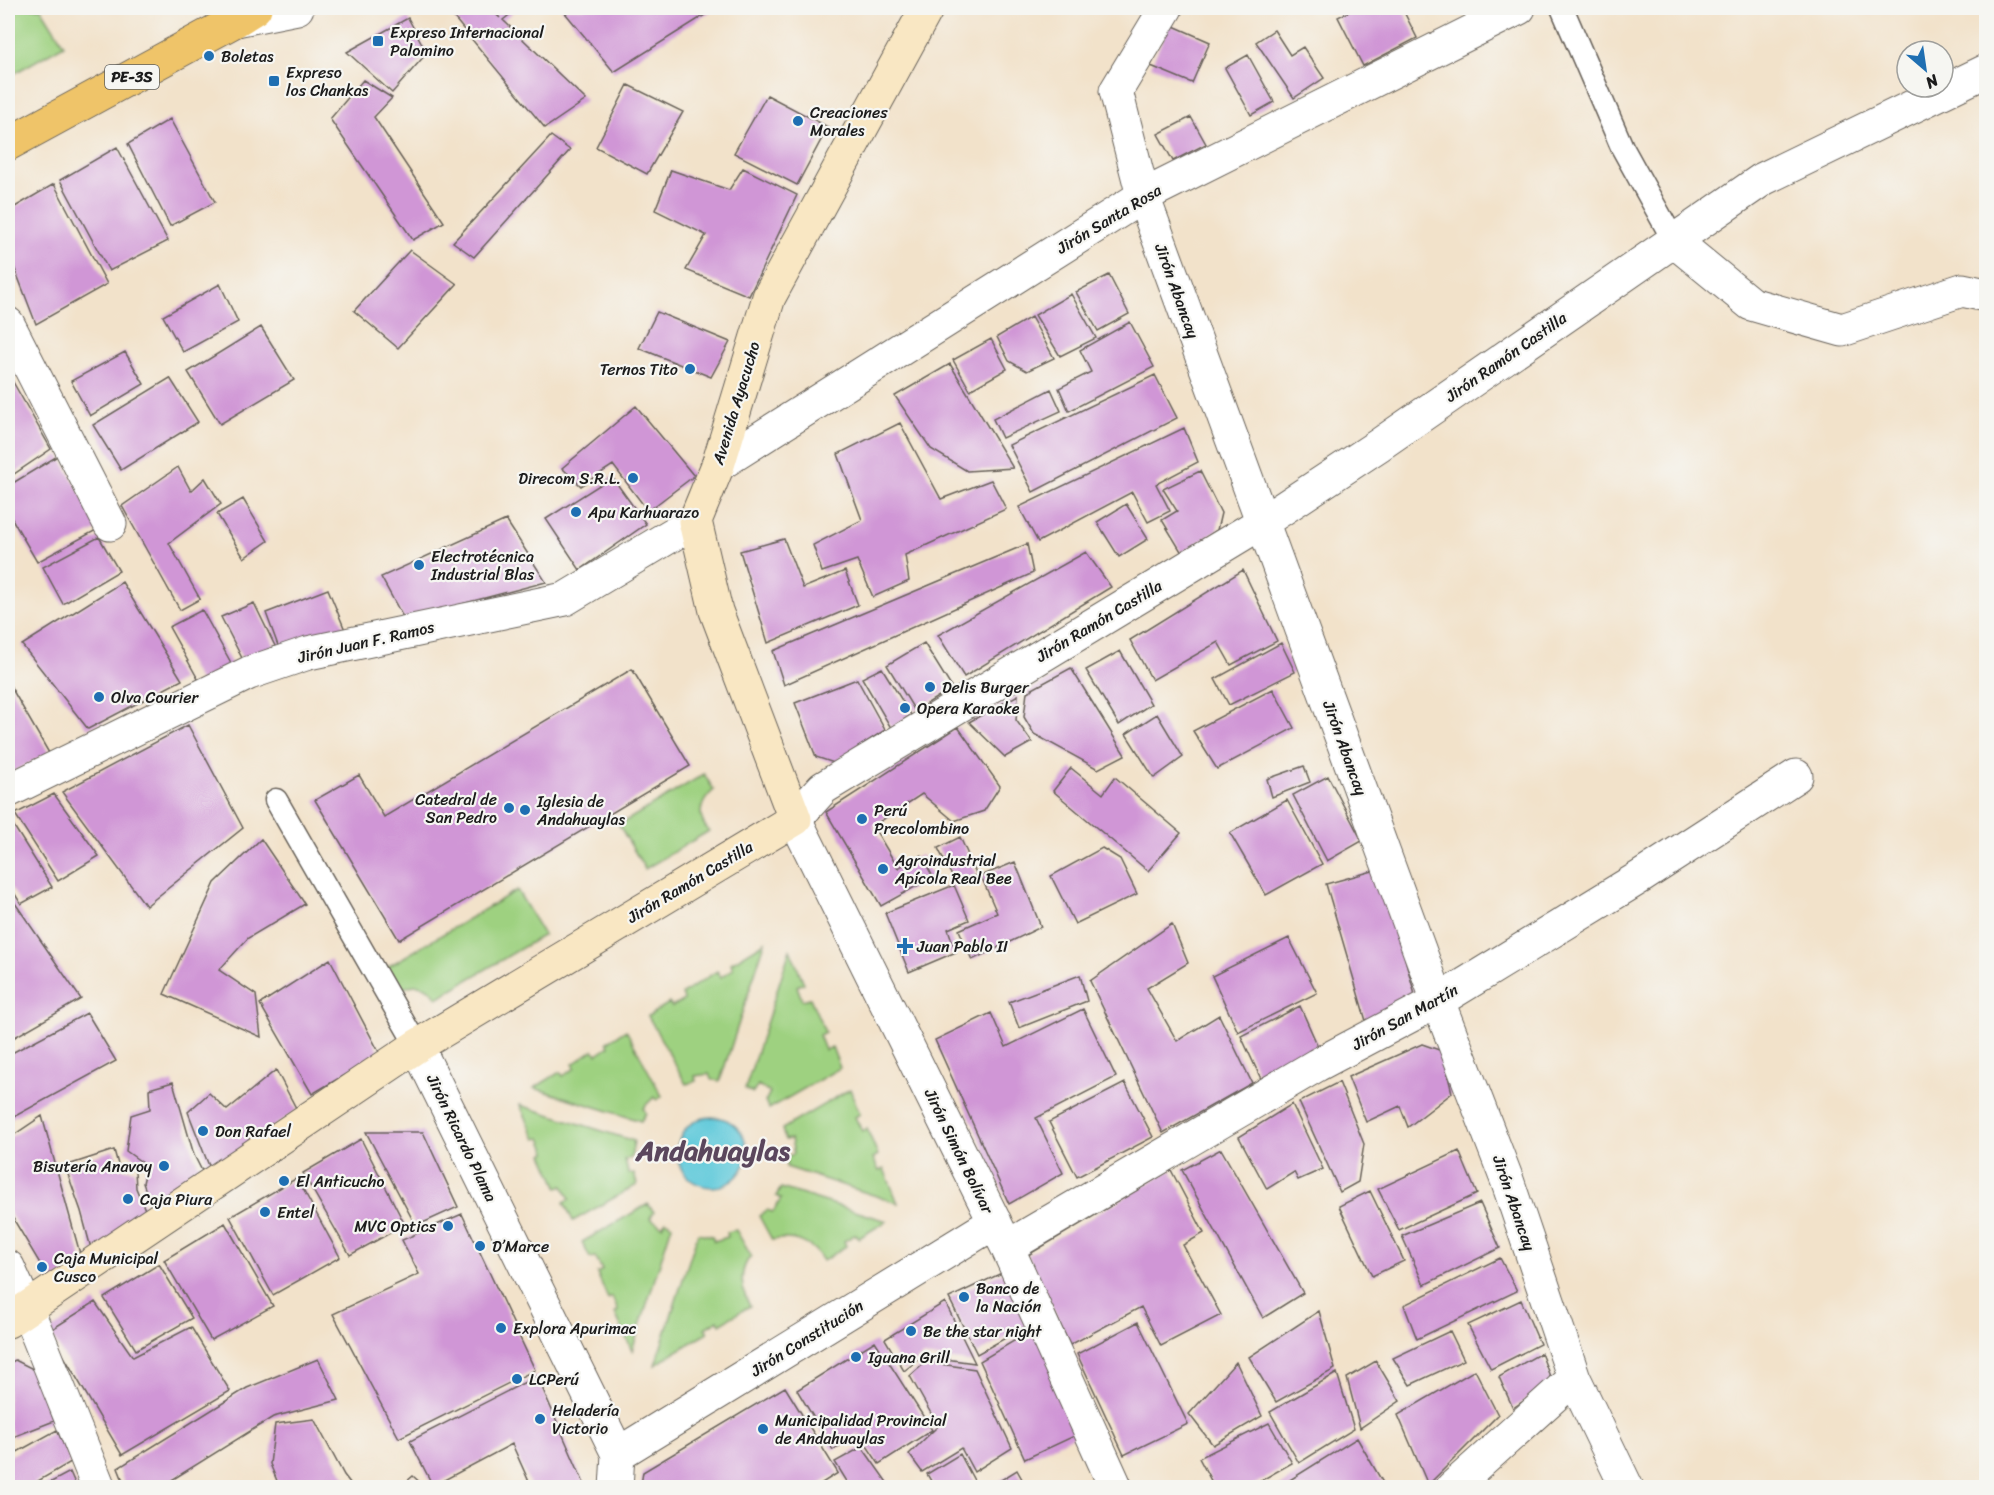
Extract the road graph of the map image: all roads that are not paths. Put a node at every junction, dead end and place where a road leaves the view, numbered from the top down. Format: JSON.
{"nodes":[{"id":1,"x":297,"y":8,"type":"edge"},
{"id":2,"x":927,"y":8,"type":"edge"},
{"id":3,"x":1166,"y":8,"type":"edge"},
{"id":4,"x":1520,"y":8,"type":"edge"},
{"id":5,"x":1562,"y":8,"type":"edge"},
{"id":6,"x":246,"y":14,"type":"edge"},
{"id":7,"x":1986,"y":71,"type":"edge"},
{"id":8,"x":8,"y":144,"type":"edge"},
{"id":9,"x":1143,"y":196,"type":"junction"},
{"id":10,"x":1674,"y":241,"type":"junction"},
{"id":11,"x":1986,"y":295,"type":"edge"},
{"id":12,"x":8,"y":324,"type":"edge"},
{"id":13,"x":718,"y":465,"type":"junction"},
{"id":14,"x":695,"y":521,"type":"junction"},
{"id":15,"x":1262,"y":523,"type":"junction"},
{"id":16,"x":110,"y":524,"type":"dead end"},
{"id":17,"x":1796,"y":776,"type":"dead end"},
{"id":18,"x":8,"y":791,"type":"edge"},
{"id":19,"x":276,"y":800,"type":"dead end"},
{"id":20,"x":795,"y":819,"type":"junction"},
{"id":21,"x":1438,"y":1001,"type":"junction"},
{"id":22,"x":417,"y":1046,"type":"junction"},
{"id":23,"x":1001,"y":1235,"type":"junction"},
{"id":24,"x":8,"y":1267,"type":"edge"},
{"id":25,"x":17,"y":1315,"type":"edge"},
{"id":26,"x":1574,"y":1378,"type":"junction"},
{"id":27,"x":618,"y":1454,"type":"junction"},
{"id":28,"x":99,"y":1488,"type":"edge"},
{"id":29,"x":616,"y":1488,"type":"edge"},
{"id":30,"x":1116,"y":1488,"type":"edge"},
{"id":31,"x":1452,"y":1488,"type":"edge"},
{"id":32,"x":1627,"y":1488,"type":"edge"}],
"edges":[{"from":1,"to":6,"type":"street"},
{"from":2,"to":13,"type":"street","name":"Avenida Ayacucho"},
{"from":3,"to":9,"type":"street","name":"Jirón Abancay"},
{"from":4,"to":9,"type":"street","name":"Jirón Santa Rosa"},
{"from":5,"to":10,"type":"lane"},
{"from":6,"to":8,"type":"highway","number":"PE-3S"},
{"from":7,"to":10,"type":"street","name":"Jirón Ramón Castilla"},
{"from":9,"to":13,"type":"street","name":"Jirón Santa Rosa"},
{"from":9,"to":15,"type":"street","name":"Jirón Abancay"},
{"from":10,"to":11,"type":"street"},
{"from":10,"to":15,"type":"street","name":"Jirón Ramón Castilla"},
{"from":12,"to":16,"type":"street"},
{"from":13,"to":14,"type":"street","name":"Avenida Ayacucho"},
{"from":14,"to":18,"type":"street","name":"Jirón Juan F. Ramos"},
{"from":14,"to":20,"type":"street"},
{"from":15,"to":20,"type":"street","name":"Jirón Ramón Castilla"},
{"from":15,"to":21,"type":"street","name":"Jirón Abancay"},
{"from":17,"to":21,"type":"street","name":"Jirón San Martín"},
{"from":19,"to":22,"type":"lane","name":"Jirón Ricardo Plama"},
{"from":20,"to":22,"type":"street","name":"Jirón Ramón Castilla"},
{"from":20,"to":23,"type":"street","name":"Jirón Simón Bolívar"},
{"from":21,"to":23,"type":"street","name":"Jirón San Martín"},
{"from":21,"to":26,"type":"street","name":"Jirón Abancay"},
{"from":22,"to":25,"type":"street","name":"Jirón Ramón Castilla"},
{"from":22,"to":27,"type":"street","name":"Jirón Ricardo Plama"},
{"from":23,"to":27,"type":"street","name":"Jirón Constitución"},
{"from":23,"to":30,"type":"street","name":"Jirón Simón Bolívar"},
{"from":24,"to":25,"type":"street"},
{"from":25,"to":28,"type":"street"},
{"from":26,"to":31,"type":"street"},
{"from":26,"to":32,"type":"street","name":"Jirón Abancay"},
{"from":27,"to":29,"type":"street","name":"Jirón Ricardo Plama"}]}
